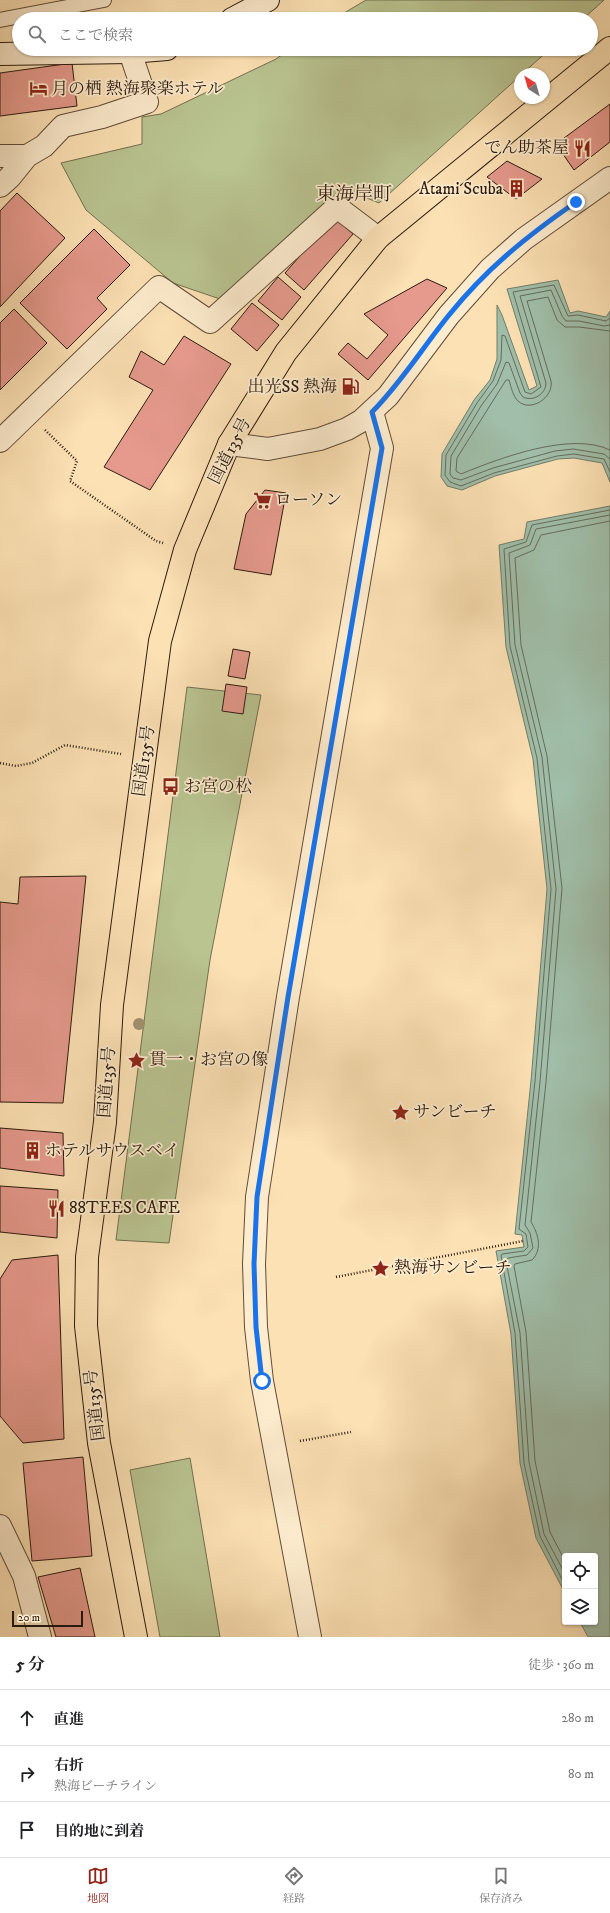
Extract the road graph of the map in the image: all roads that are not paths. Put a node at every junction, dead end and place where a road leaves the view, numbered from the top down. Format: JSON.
{"nodes":[{"id":1,"x":104,"y":0,"type":"edge"},
{"id":2,"x":268,"y":0,"type":"edge"},
{"id":3,"x":42,"y":12,"type":"edge"},
{"id":4,"x":245,"y":12,"type":"edge"},
{"id":5,"x":12,"y":18,"type":"edge"},
{"id":6,"x":0,"y":20,"type":"edge"},
{"id":7,"x":610,"y":48,"type":"edge"},
{"id":8,"x":0,"y":54,"type":"edge"},
{"id":9,"x":12,"y":54,"type":"edge"},
{"id":10,"x":131,"y":56,"type":"edge"},
{"id":11,"x":0,"y":156,"type":"edge"},
{"id":12,"x":27,"y":156,"type":"junction"},
{"id":13,"x":610,"y":178,"type":"edge"},
{"id":14,"x":0,"y":186,"type":"edge"},
{"id":15,"x":378,"y":238,"type":"junction"},
{"id":16,"x":372,"y":412,"type":"junction"},
{"id":17,"x":0,"y":442,"type":"edge"},
{"id":18,"x":229,"y":444,"type":"junction"},
{"id":19,"x":0,"y":1526,"type":"edge"},
{"id":20,"x":40,"y":1637,"type":"edge"},
{"id":21,"x":136,"y":1637,"type":"edge"},
{"id":22,"x":310,"y":1637,"type":"edge"}],
"edges":[{"from":1,"to":3,"type":"lane"},
{"from":2,"to":4,"type":"street"},
{"from":5,"to":6,"type":"lane"},
{"from":7,"to":15,"type":"highway","name":"国道135号"},
{"from":8,"to":9,"type":"street"},
{"from":10,"to":12,"type":"street"},
{"from":11,"to":12,"type":"street"},
{"from":12,"to":14,"type":"street"},
{"from":13,"to":16,"type":"street"},
{"from":15,"to":17,"type":"street"},
{"from":15,"to":18,"type":"highway","name":"国道135号"},
{"from":16,"to":18,"type":"street"},
{"from":16,"to":22,"type":"street"},
{"from":18,"to":21,"type":"highway","name":"国道135号"},
{"from":19,"to":20,"type":"street"}]}
